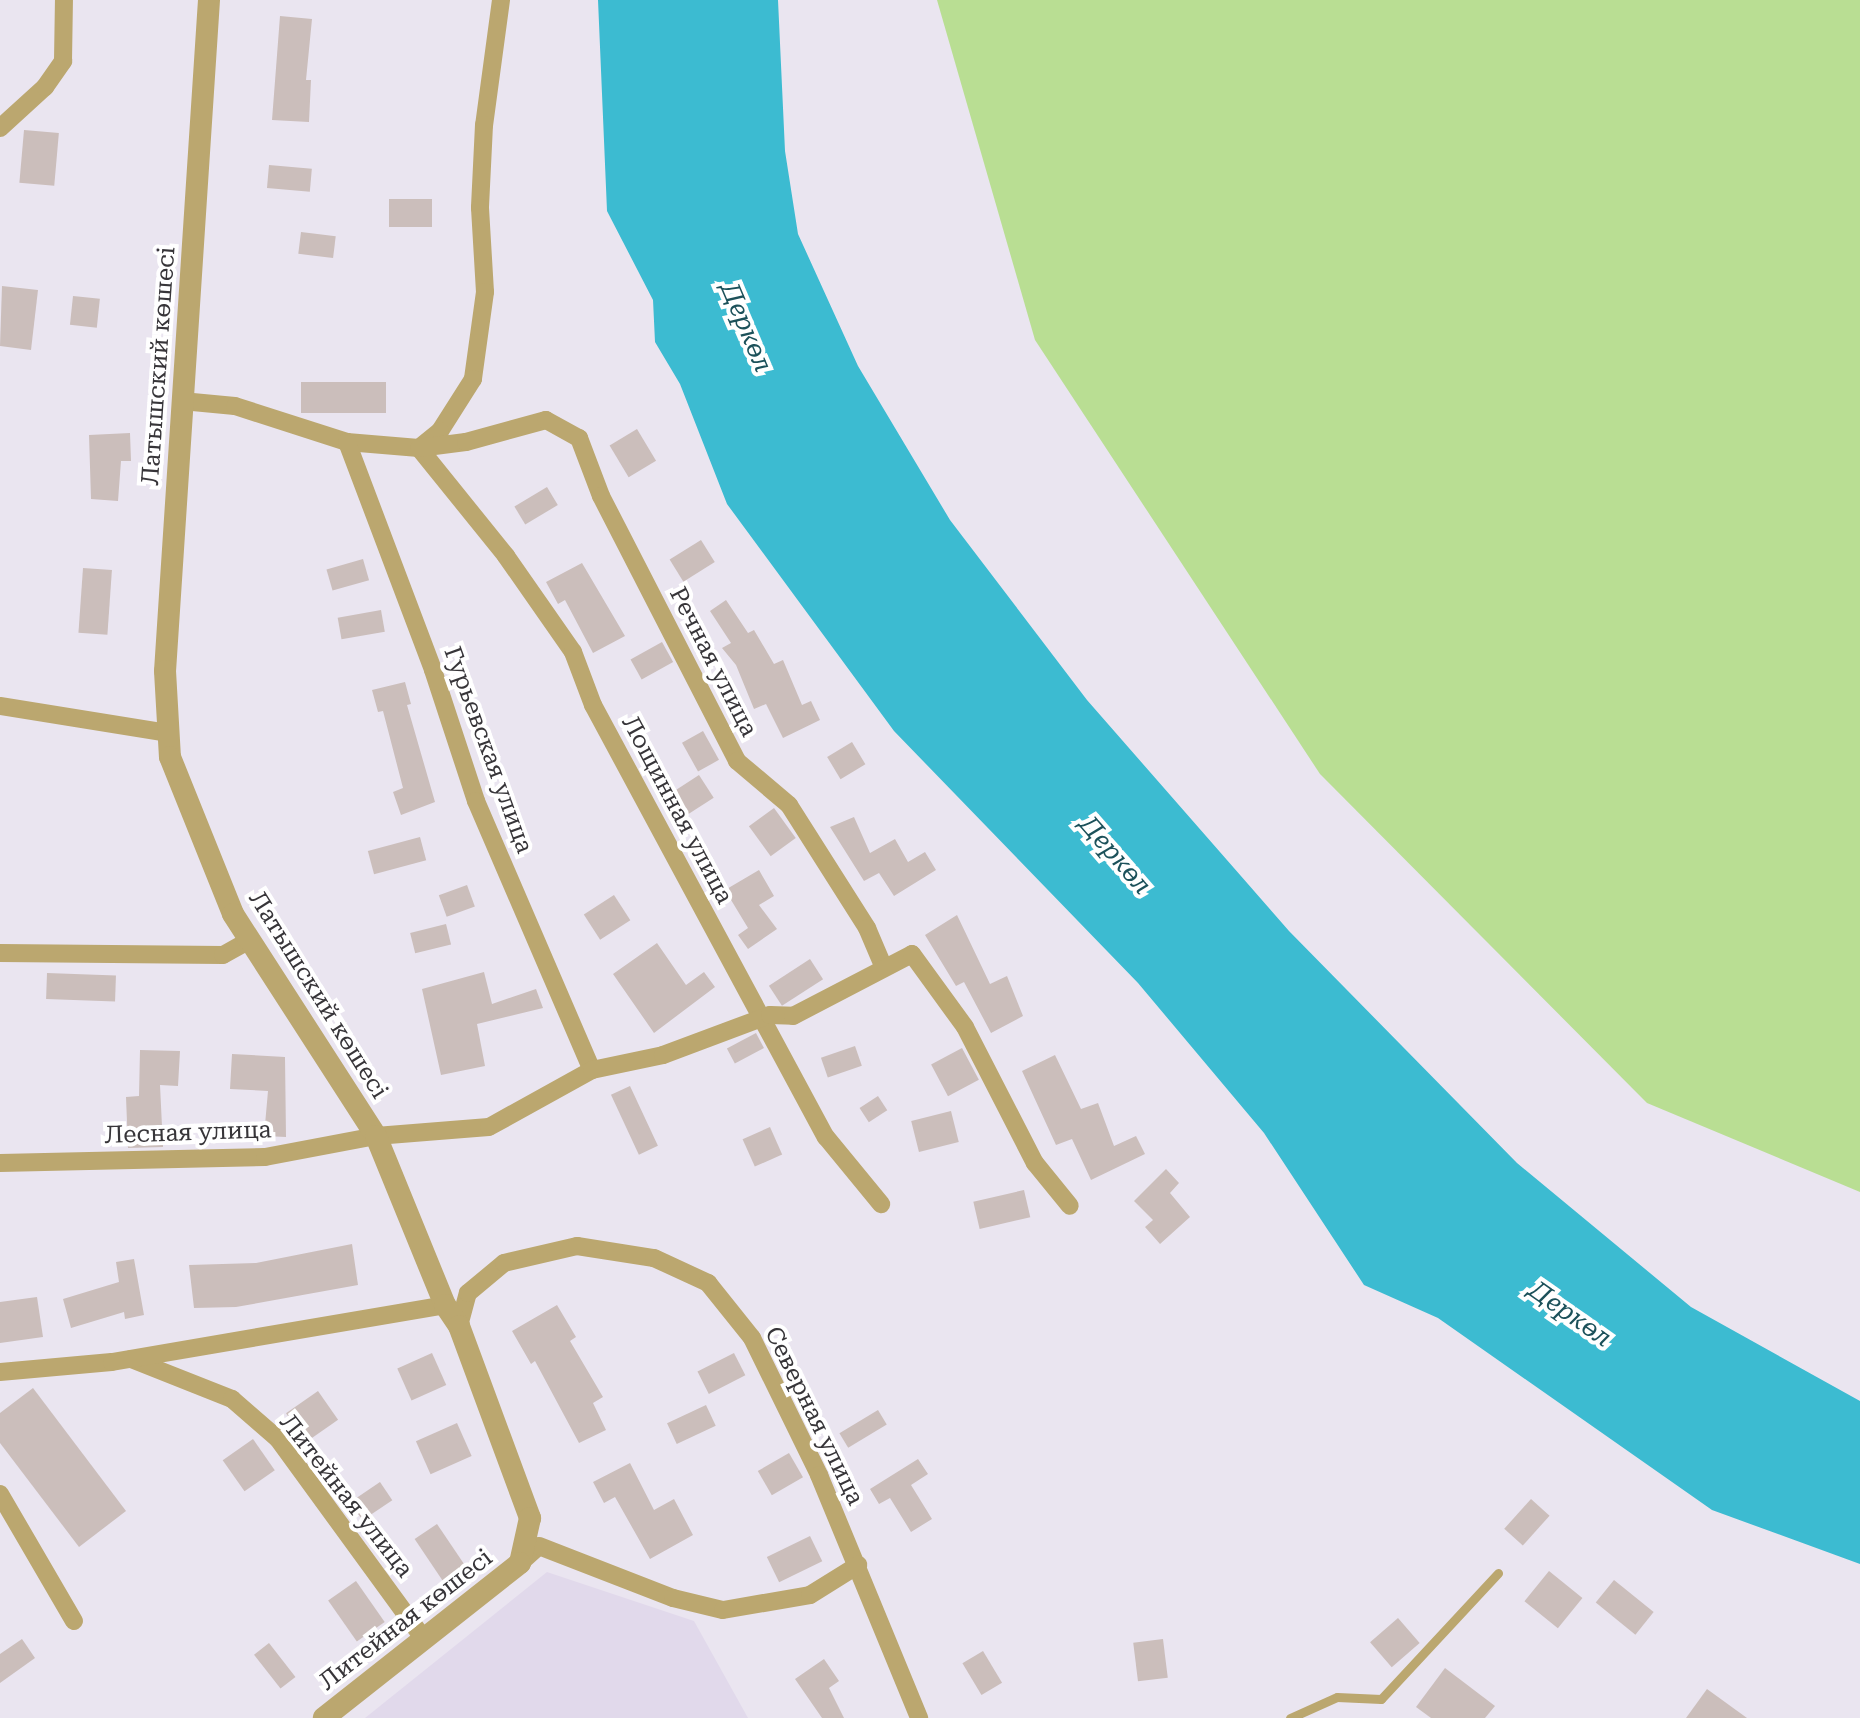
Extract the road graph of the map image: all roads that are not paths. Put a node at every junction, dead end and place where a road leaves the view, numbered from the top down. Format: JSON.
{"nodes":[{"id":1,"x":64,"y":0,"type":"edge"},
{"id":2,"x":209,"y":0,"type":"edge"},
{"id":3,"x":501,"y":0,"type":"edge"},
{"id":4,"x":0,"y":128,"type":"edge"},
{"id":5,"x":182,"y":401,"type":"junction"},
{"id":6,"x":347,"y":442,"type":"junction"},
{"id":7,"x":419,"y":448,"type":"junction"},
{"id":8,"x":0,"y":706,"type":"edge"},
{"id":9,"x":169,"y":733,"type":"junction"},
{"id":10,"x":250,"y":940,"type":"junction"},
{"id":11,"x":0,"y":953,"type":"edge"},
{"id":12,"x":884,"y":968,"type":"junction"},
{"id":13,"x":764,"y":1018,"type":"junction"},
{"id":14,"x":592,"y":1070,"type":"junction"},
{"id":15,"x":376,"y":1136,"type":"junction"},
{"id":16,"x":0,"y":1163,"type":"edge"},
{"id":17,"x":881,"y":1204,"type":"dead end"},
{"id":18,"x":1070,"y":1206,"type":"dead end"},
{"id":19,"x":445,"y":1305,"type":"junction"},
{"id":20,"x":459,"y":1326,"type":"junction"},
{"id":21,"x":129,"y":1359,"type":"junction"},
{"id":22,"x":0,"y":1372,"type":"edge"},
{"id":23,"x":0,"y":1494,"type":"edge"},
{"id":24,"x":520,"y":1563,"type":"junction"},
{"id":25,"x":858,"y":1565,"type":"junction"},
{"id":26,"x":1498,"y":1573,"type":"dead end"},
{"id":27,"x":74,"y":1621,"type":"dead end"},
{"id":28,"x":424,"y":1639,"type":"junction"},
{"id":29,"x":324,"y":1718,"type":"edge"},
{"id":30,"x":919,"y":1718,"type":"edge"},
{"id":31,"x":1290,"y":1718,"type":"edge"}],
"edges":[{"from":1,"to":4,"type":"street"},
{"from":2,"to":5,"type":"street","name":"Латышский көшесі"},
{"from":3,"to":7,"type":"street"},
{"from":5,"to":6,"type":"street"},
{"from":5,"to":9,"type":"street","name":"Латышский көшесі"},
{"from":6,"to":7,"type":"street"},
{"from":6,"to":14,"type":"street","name":"Гурьевская улица"},
{"from":7,"to":12,"type":"street","name":"Речная улица"},
{"from":7,"to":13,"type":"street","name":"Лощинная улица"},
{"from":8,"to":9,"type":"street"},
{"from":9,"to":10,"type":"street","name":"Латышский көшесі"},
{"from":10,"to":11,"type":"street"},
{"from":10,"to":15,"type":"street","name":"Латышский көшесі"},
{"from":12,"to":13,"type":"street","name":"Лесная улица"},
{"from":12,"to":18,"type":"street","name":"Лесная улица"},
{"from":13,"to":14,"type":"street","name":"Лесная улица"},
{"from":13,"to":17,"type":"street","name":"Лощинная улица"},
{"from":14,"to":15,"type":"street","name":"Лесная улица"},
{"from":15,"to":16,"type":"street","name":"Лесная улица"},
{"from":15,"to":19,"type":"street","name":"Латышский көшесі"},
{"from":19,"to":20,"type":"street","name":"Латышский көшесі"},
{"from":19,"to":21,"type":"street","name":"Литейная улица"},
{"from":20,"to":24,"type":"street","name":"Латышский көшесі"},
{"from":20,"to":25,"type":"street","name":"Северная улица"},
{"from":21,"to":22,"type":"street","name":"Литейная улица"},
{"from":21,"to":28,"type":"street","name":"Литейная улица"},
{"from":23,"to":27,"type":"street"},
{"from":24,"to":25,"type":"street"},
{"from":24,"to":28,"type":"street","name":"Литейная көшесі"},
{"from":25,"to":30,"type":"street","name":"Северная улица"},
{"from":26,"to":31,"type":"lane"},
{"from":28,"to":29,"type":"street","name":"Литейная көшесі"}]}
